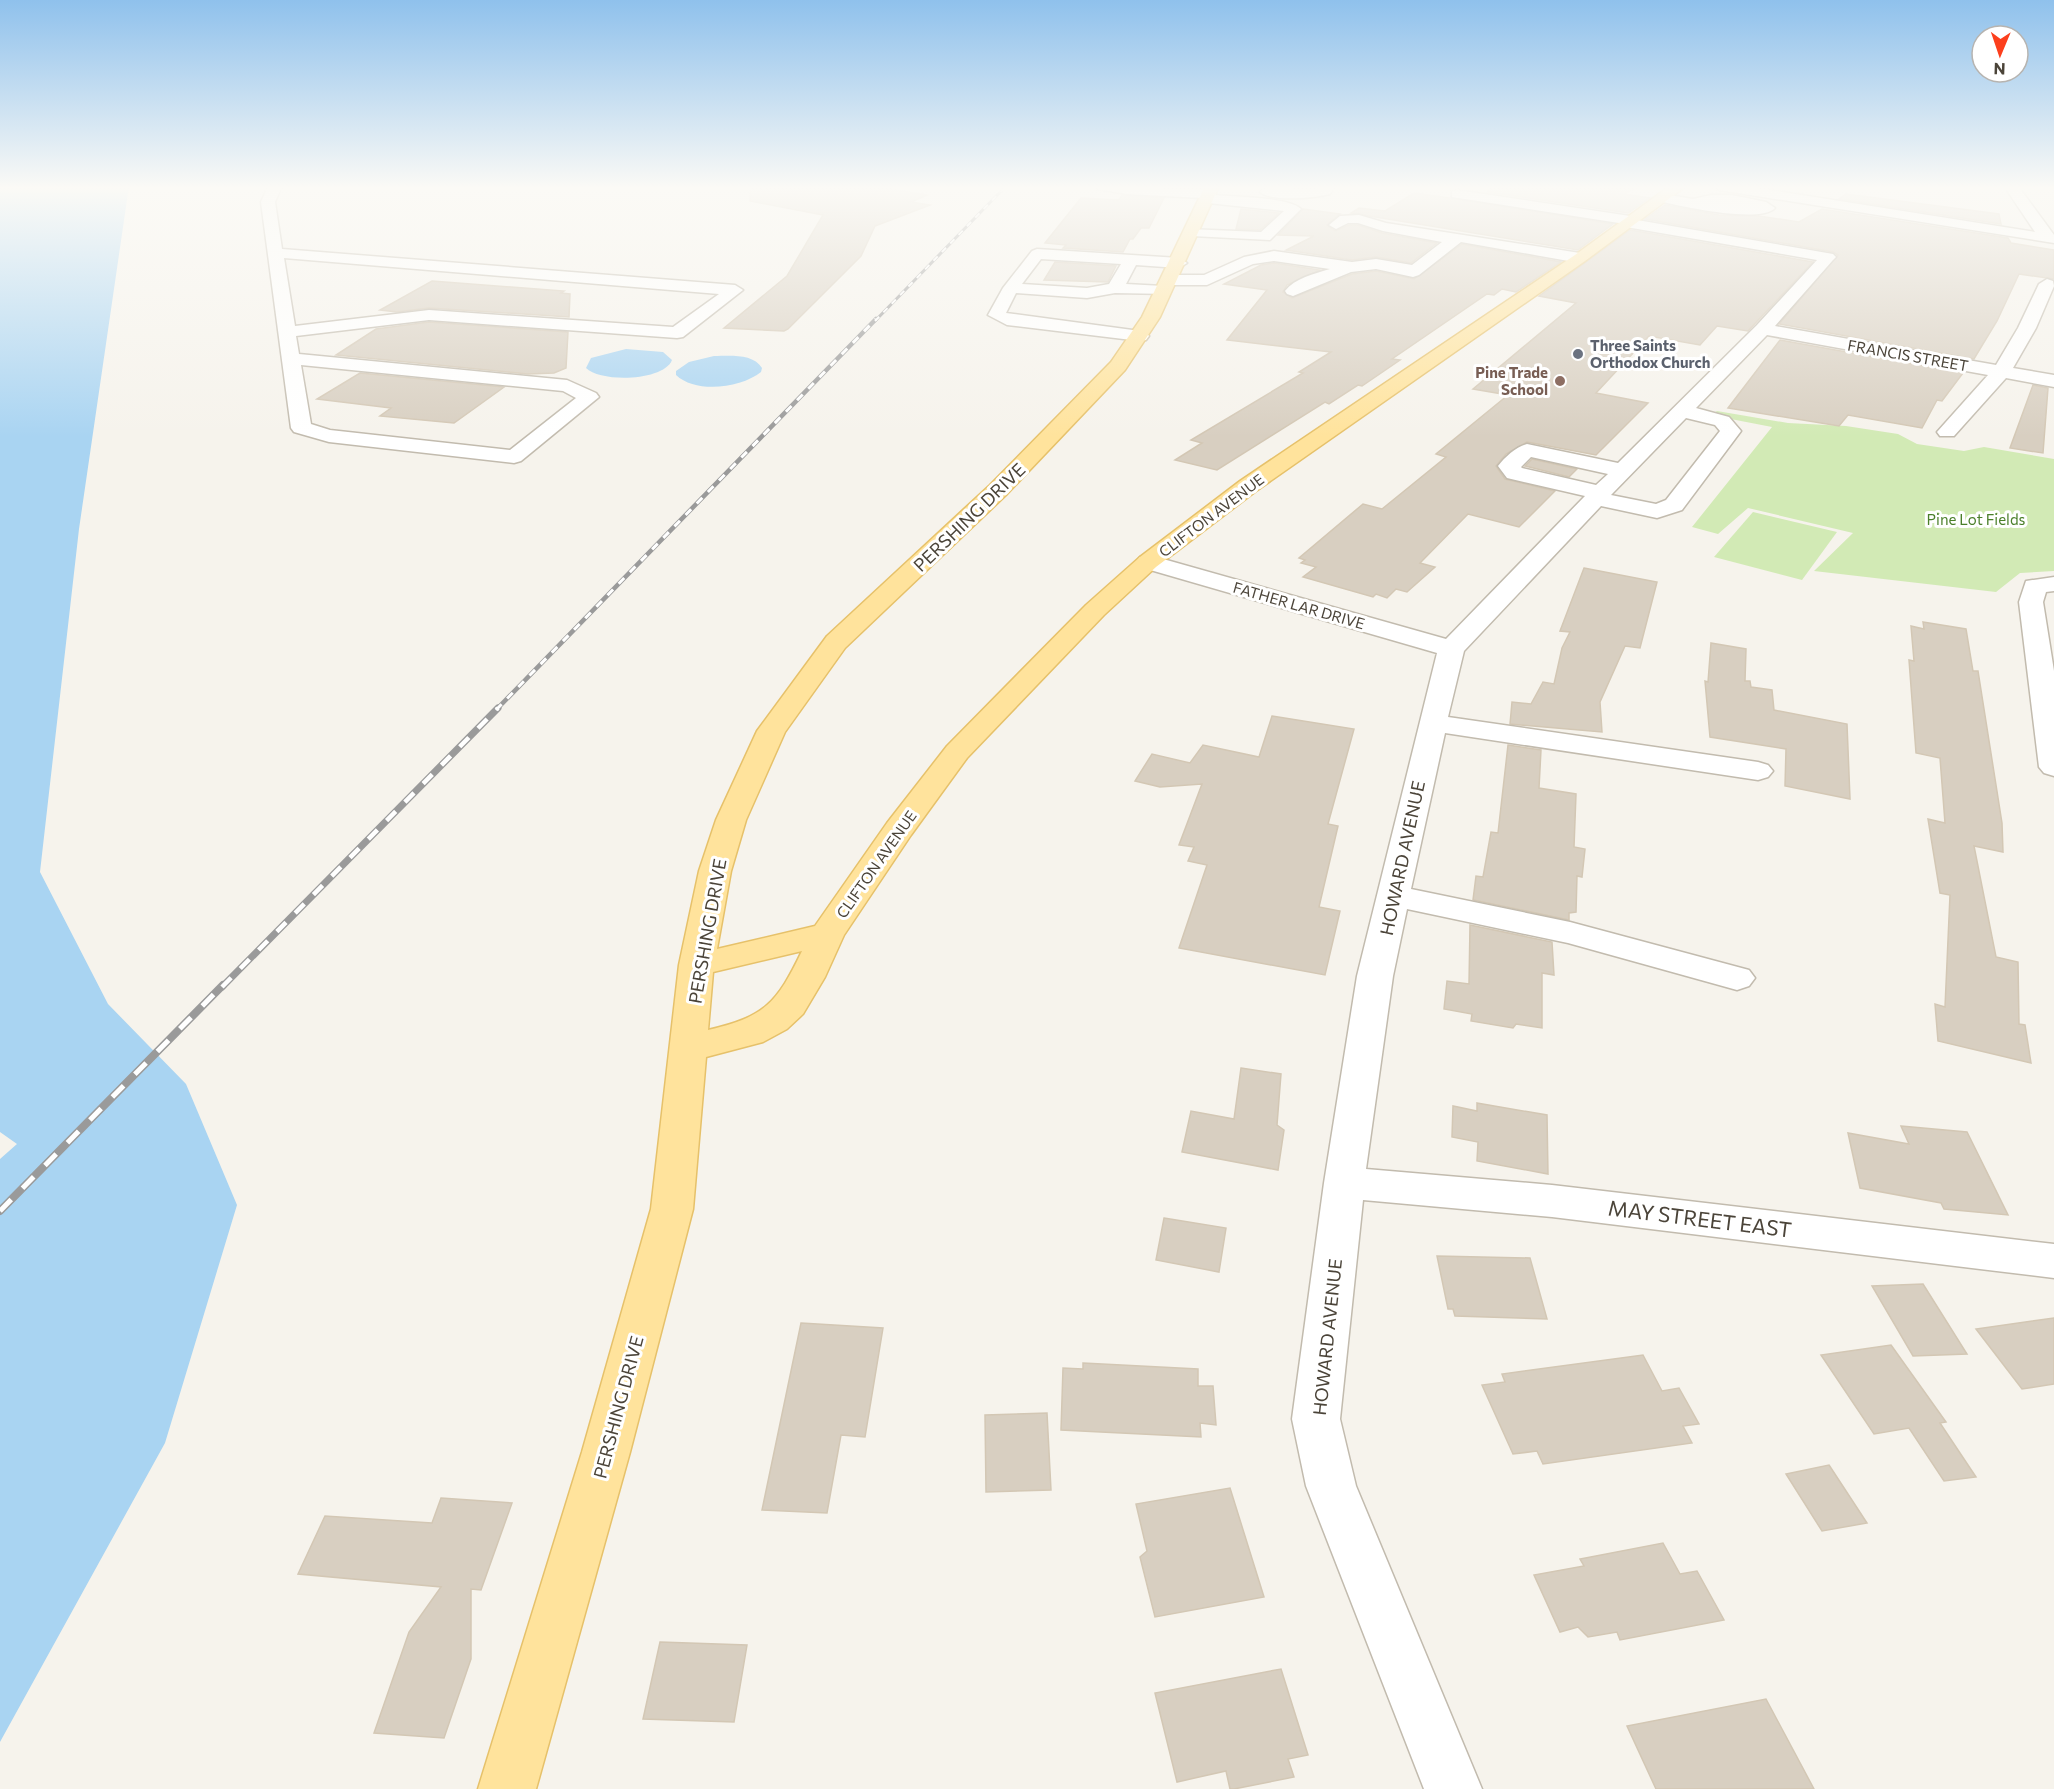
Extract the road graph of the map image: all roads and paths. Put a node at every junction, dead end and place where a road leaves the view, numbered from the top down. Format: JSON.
{"nodes":[{"id":1,"x":279,"y":269,"type":"edge"},
{"id":2,"x":481,"y":269,"type":"edge"},
{"id":3,"x":1026,"y":269,"type":"edge"},
{"id":4,"x":1126,"y":269,"type":"edge"},
{"id":5,"x":1152,"y":269,"type":"edge"},
{"id":6,"x":1175,"y":269,"type":"edge"},
{"id":7,"x":1228,"y":269,"type":"edge"},
{"id":8,"x":1345,"y":269,"type":"edge"},
{"id":9,"x":1563,"y":269,"type":"edge"},
{"id":10,"x":1817,"y":269,"type":"edge"},
{"id":11,"x":1171,"y":278,"type":"junction"},
{"id":12,"x":2047,"y":284,"type":"dead end"},
{"id":13,"x":1115,"y":288,"type":"junction"},
{"id":14,"x":1293,"y":291,"type":"dead end"},
{"id":15,"x":1007,"y":296,"type":"junction"},
{"id":16,"x":1140,"y":323,"type":"junction"},
{"id":17,"x":1076,"y":328,"type":"junction"},
{"id":18,"x":1763,"y":329,"type":"junction"},
{"id":19,"x":288,"y":346,"type":"junction"},
{"id":20,"x":2001,"y":372,"type":"junction"},
{"id":21,"x":2054,"y":381,"type":"edge"},
{"id":22,"x":1683,"y":411,"type":"junction"},
{"id":23,"x":1947,"y":432,"type":"dead end"},
{"id":24,"x":1624,"y":471,"type":"junction"},
{"id":25,"x":1598,"y":496,"type":"junction"},
{"id":26,"x":1148,"y":562,"type":"junction"},
{"id":27,"x":2054,"y":584,"type":"edge"},
{"id":28,"x":1451,"y":649,"type":"junction"},
{"id":29,"x":1433,"y":723,"type":"junction"},
{"id":30,"x":2054,"y":767,"type":"edge"},
{"id":31,"x":1758,"y":771,"type":"dead end"},
{"id":32,"x":1393,"y":896,"type":"junction"},
{"id":33,"x":827,"y":934,"type":"junction"},
{"id":34,"x":696,"y":966,"type":"junction"},
{"id":35,"x":1737,"y":978,"type":"dead end"},
{"id":36,"x":688,"y":1048,"type":"junction"},
{"id":37,"x":1344,"y":1183,"type":"junction"},
{"id":38,"x":2054,"y":1261,"type":"edge"},
{"id":39,"x":507,"y":1789,"type":"edge"},
{"id":40,"x":1453,"y":1789,"type":"edge"}],
"edges":[{"from":1,"to":19,"type":"street"},
{"from":2,"to":19,"type":"street"},
{"from":3,"to":15,"type":"street"},
{"from":4,"to":13,"type":"street"},
{"from":5,"to":11,"type":"street"},
{"from":6,"to":11,"type":"main road","name":"PERSHING DRIVE"},
{"from":7,"to":11,"type":"street"},
{"from":8,"to":14,"type":"street"},
{"from":9,"to":26,"type":"main road","name":"CLIFTON AVENUE"},
{"from":10,"to":18,"type":"street"},
{"from":11,"to":13,"type":"street"},
{"from":11,"to":16,"type":"main road","name":"PERSHING DRIVE"},
{"from":12,"to":20,"type":"street"},
{"from":13,"to":15,"type":"street"},
{"from":15,"to":17,"type":"street"},
{"from":15,"to":17,"type":"street"},
{"from":16,"to":17,"type":"street"},
{"from":16,"to":34,"type":"main road","name":"PERSHING DRIVE"},
{"from":18,"to":20,"type":"street","name":"FRANCIS STREET"},
{"from":18,"to":22,"type":"street"},
{"from":19,"to":19,"type":"street"},
{"from":20,"to":21,"type":"street","name":"FRANCIS STREET"},
{"from":20,"to":23,"type":"street"},
{"from":22,"to":24,"type":"street"},
{"from":22,"to":25,"type":"street"},
{"from":24,"to":25,"type":"street"},
{"from":24,"to":25,"type":"street"},
{"from":25,"to":28,"type":"street"},
{"from":26,"to":28,"type":"street","name":"FATHER LAR DRIVE"},
{"from":26,"to":33,"type":"main road","name":"CLIFTON AVENUE"},
{"from":27,"to":30,"type":"street"},
{"from":28,"to":29,"type":"street","name":"HOWARD AVENUE"},
{"from":29,"to":31,"type":"street"},
{"from":29,"to":32,"type":"street","name":"HOWARD AVENUE"},
{"from":32,"to":35,"type":"street"},
{"from":32,"to":37,"type":"street","name":"HOWARD AVENUE"},
{"from":33,"to":34,"type":"main road","name":"CLIFTON AVENUE"},
{"from":33,"to":36,"type":"main road","name":"CLIFTON AVENUE"},
{"from":34,"to":36,"type":"main road","name":"PERSHING DRIVE"},
{"from":36,"to":39,"type":"main road","name":"PERSHING DRIVE"},
{"from":37,"to":38,"type":"street","name":"MAY STREET EAST"},
{"from":37,"to":40,"type":"street","name":"HOWARD AVENUE"}]}
